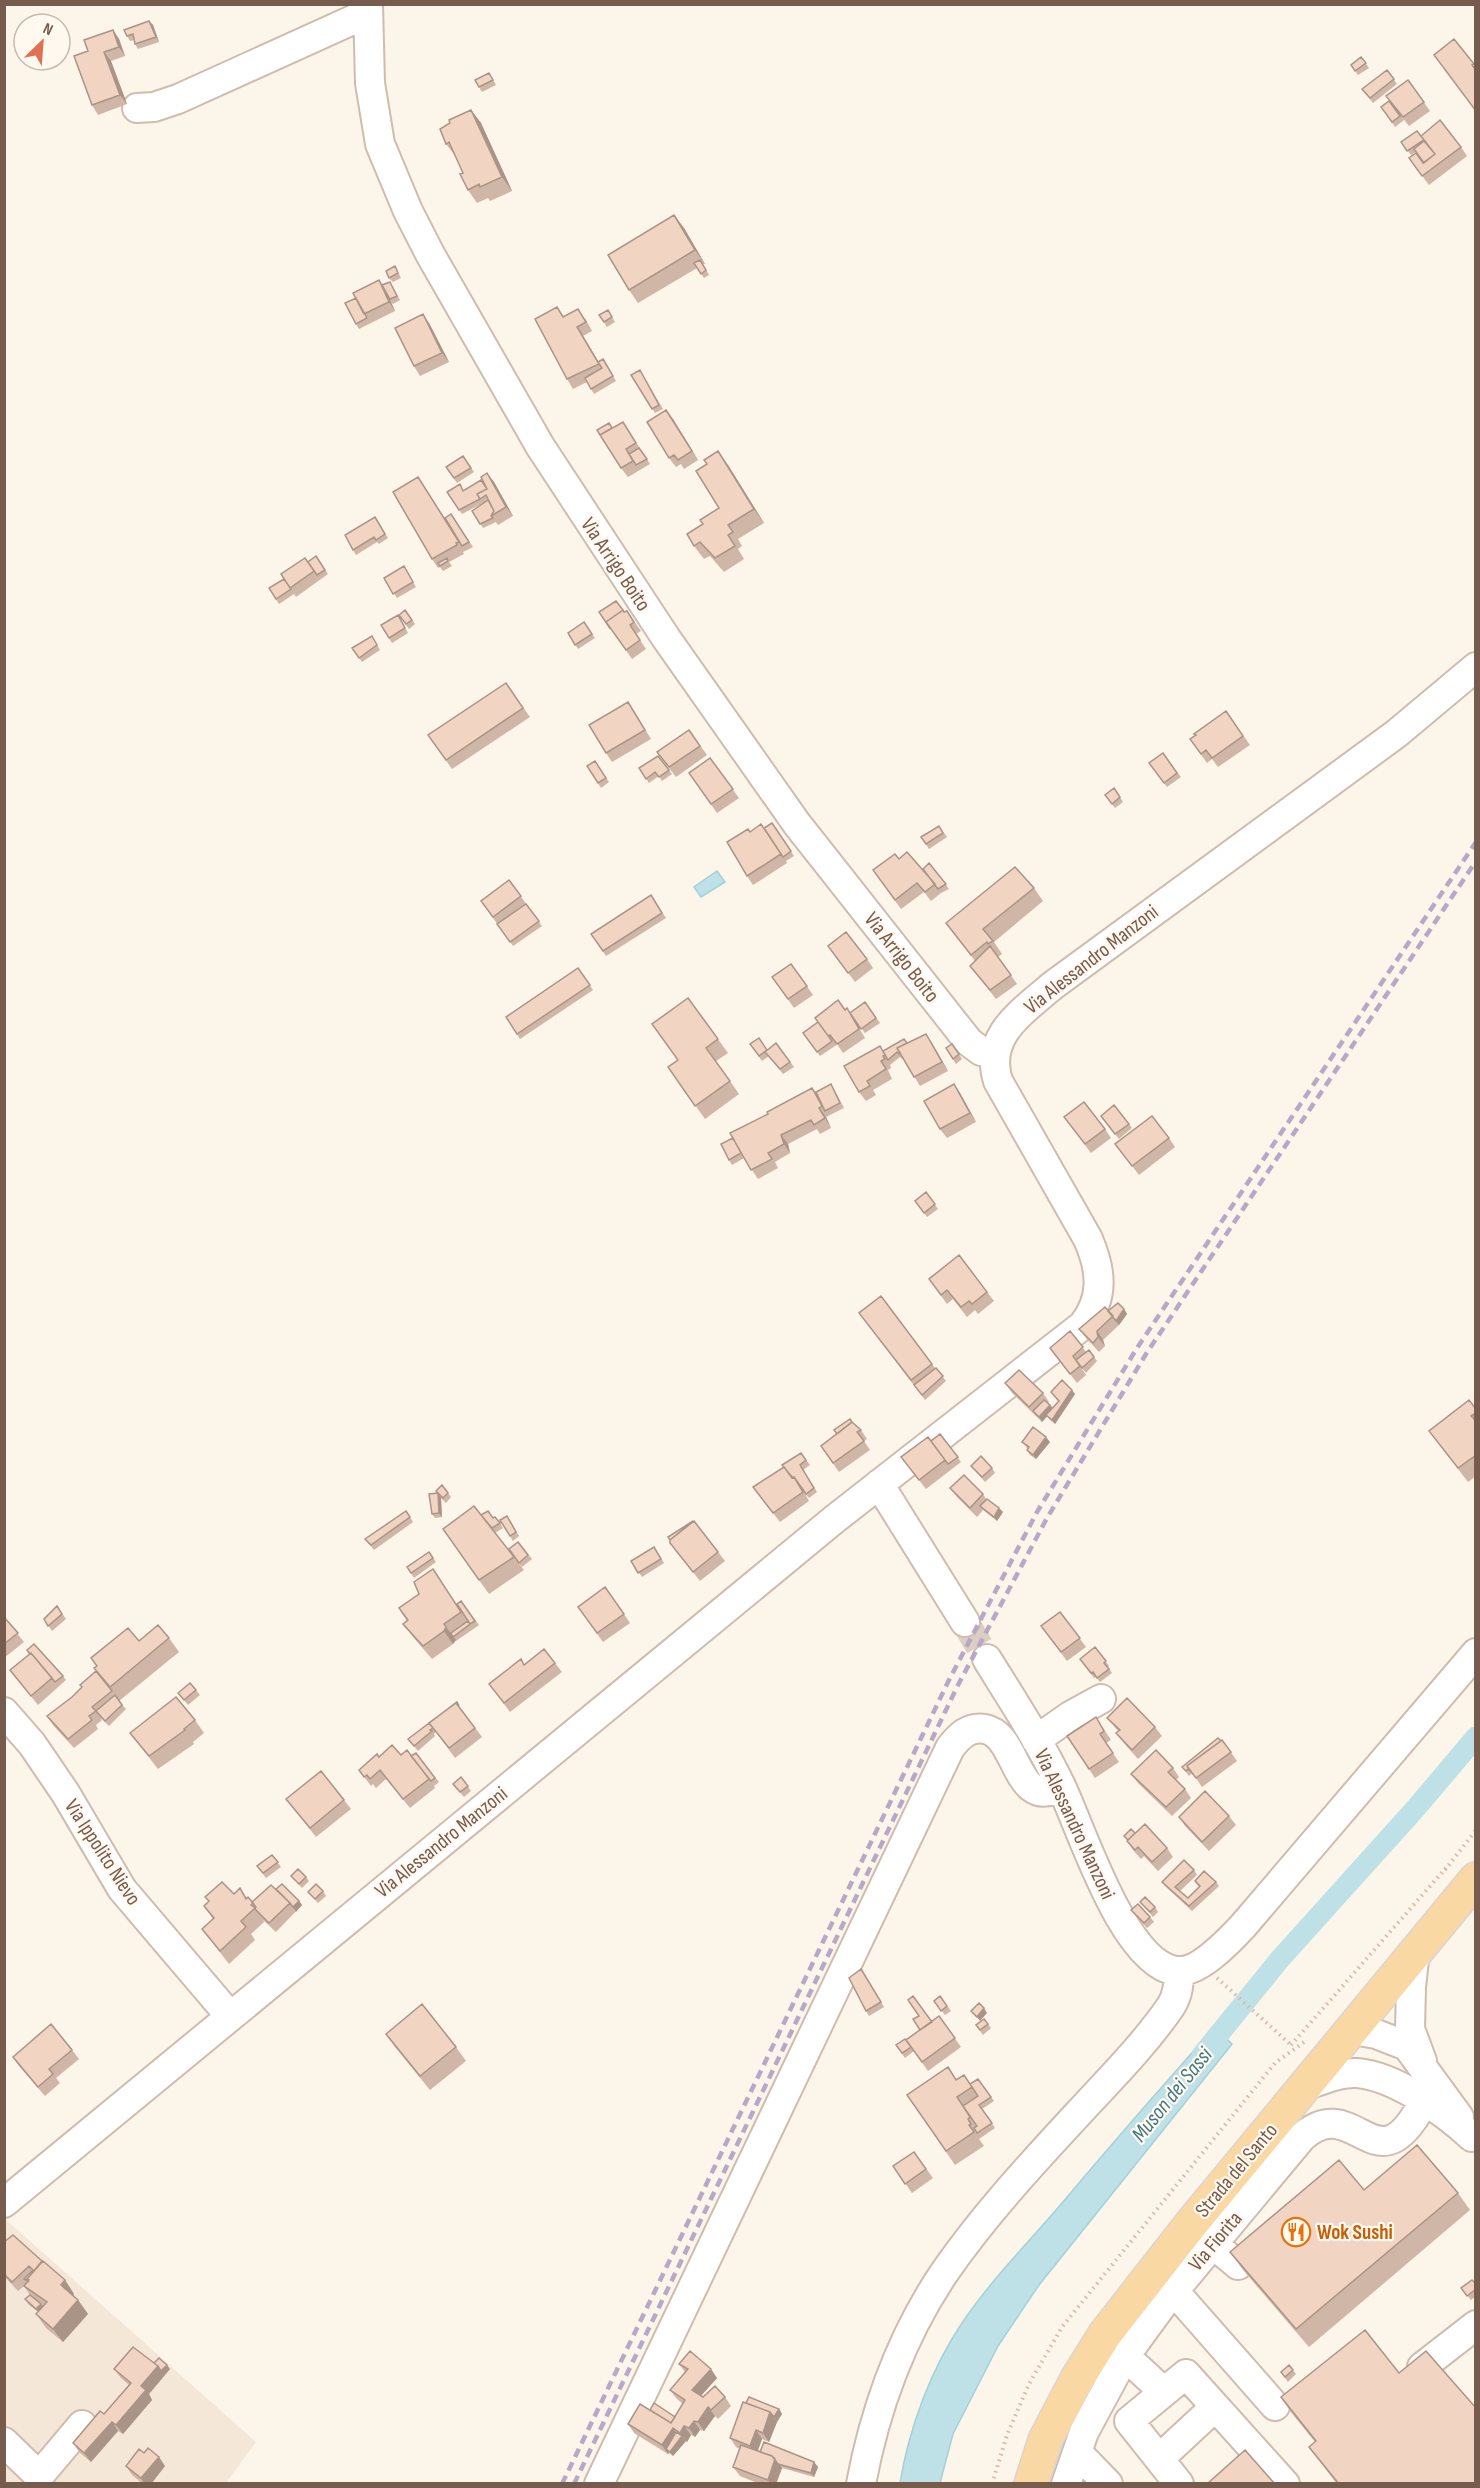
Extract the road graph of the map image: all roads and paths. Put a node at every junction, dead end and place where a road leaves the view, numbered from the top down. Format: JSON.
{"nodes":[{"id":1,"x":368,"y":9,"type":"edge"},
{"id":2,"x":137,"y":108,"type":"dead end"},
{"id":3,"x":1476,"y":667,"type":"edge"},
{"id":4,"x":994,"y":1054,"type":"junction"},
{"id":5,"x":879,"y":1484,"type":"junction"},
{"id":6,"x":965,"y":1622,"type":"tunnel mouth"},
{"id":7,"x":1476,"y":1653,"type":"edge"},
{"id":8,"x":987,"y":1659,"type":"tunnel mouth"},
{"id":9,"x":1101,"y":1699,"type":"dead end"},
{"id":10,"x":4,"y":1712,"type":"edge"},
{"id":11,"x":1036,"y":1740,"type":"junction"},
{"id":12,"x":1061,"y":1786,"type":"junction"},
{"id":13,"x":1461,"y":1873,"type":"edge"},
{"id":14,"x":1415,"y":1951,"type":"junction"},
{"id":15,"x":1214,"y":1965,"type":"junction"},
{"id":16,"x":1179,"y":1971,"type":"junction"},
{"id":17,"x":230,"y":2016,"type":"junction"},
{"id":18,"x":1353,"y":2030,"type":"junction"},
{"id":19,"x":1293,"y":2047,"type":"junction"},
{"id":20,"x":1425,"y":2069,"type":"junction"},
{"id":21,"x":1381,"y":2078,"type":"junction"},
{"id":22,"x":1307,"y":2085,"type":"junction"},
{"id":23,"x":1424,"y":2101,"type":"junction"},
{"id":24,"x":1474,"y":2139,"type":"edge"},
{"id":25,"x":4,"y":2203,"type":"edge"},
{"id":26,"x":1213,"y":2244,"type":"junction"},
{"id":27,"x":1238,"y":2265,"type":"edge"},
{"id":28,"x":1174,"y":2291,"type":"junction"},
{"id":29,"x":1476,"y":2325,"type":"edge"},
{"id":30,"x":1125,"y":2355,"type":"junction"},
{"id":31,"x":1422,"y":2367,"type":"edge"},
{"id":32,"x":1164,"y":2392,"type":"junction"},
{"id":33,"x":1275,"y":2406,"type":"dead end"},
{"id":34,"x":1215,"y":2407,"type":"junction"},
{"id":35,"x":82,"y":2425,"type":"dead end"},
{"id":36,"x":4,"y":2442,"type":"edge"},
{"id":37,"x":1255,"y":2450,"type":"junction"},
{"id":38,"x":1077,"y":2452,"type":"junction"},
{"id":39,"x":1159,"y":2459,"type":"junction"},
{"id":40,"x":1232,"y":2470,"type":"edge"},
{"id":41,"x":599,"y":2484,"type":"edge"},
{"id":42,"x":861,"y":2484,"type":"edge"},
{"id":43,"x":992,"y":2484,"type":"edge"},
{"id":44,"x":1031,"y":2484,"type":"edge"},
{"id":45,"x":1066,"y":2484,"type":"edge"},
{"id":46,"x":1108,"y":2484,"type":"edge"},
{"id":47,"x":1179,"y":2484,"type":"edge"},
{"id":48,"x":1285,"y":2484,"type":"edge"}],
"edges":[{"from":1,"to":2,"type":"street"},
{"from":1,"to":4,"type":"street","name":"Via Arrigo Boito"},
{"from":3,"to":4,"type":"street","name":"Via Alessandro Manzoni"},
{"from":4,"to":5,"type":"street","name":"Via Alessandro Manzoni"},
{"from":5,"to":6,"type":"street"},
{"from":5,"to":17,"type":"street","name":"Via Alessandro Manzoni"},
{"from":7,"to":15,"type":"street"},
{"from":8,"to":11,"type":"street","name":"Via Alessandro Manzoni"},
{"from":9,"to":11,"type":"street"},
{"from":10,"to":17,"type":"street","name":"Via Ippolito Nievo"},
{"from":11,"to":12,"type":"street","name":"Via Alessandro Manzoni"},
{"from":12,"to":16,"type":"street","name":"Via Alessandro Manzoni"},
{"from":12,"to":41,"type":"street"},
{"from":13,"to":14,"type":"main road","name":"Strada del Santo"},
{"from":13,"to":19,"type":"path"},
{"from":14,"to":18,"type":"main road","name":"Strada del Santo"},
{"from":14,"to":20,"type":"street"},
{"from":15,"to":16,"type":"street"},
{"from":15,"to":19,"type":"path"},
{"from":16,"to":42,"type":"street"},
{"from":17,"to":25,"type":"street","name":"Via Alessandro Manzoni"},
{"from":18,"to":20,"type":"street"},
{"from":18,"to":21,"type":"street"},
{"from":18,"to":22,"type":"main road","name":"Strada del Santo"},
{"from":19,"to":43,"type":"path"},
{"from":20,"to":24,"type":"street"},
{"from":21,"to":22,"type":"street"},
{"from":21,"to":23,"type":"street"},
{"from":22,"to":44,"type":"main road","name":"Strada del Santo"},
{"from":23,"to":24,"type":"street"},
{"from":23,"to":26,"type":"street","name":"Via Fiorita"},
{"from":26,"to":27,"type":"street"},
{"from":26,"to":28,"type":"street","name":"Via Fiorita"},
{"from":28,"to":30,"type":"street","name":"Via Fiorita"},
{"from":28,"to":33,"type":"street"},
{"from":29,"to":31,"type":"street"},
{"from":30,"to":32,"type":"street"},
{"from":30,"to":38,"type":"street","name":"Via Fiorita"},
{"from":32,"to":34,"type":"street"},
{"from":32,"to":39,"type":"street"},
{"from":34,"to":37,"type":"street"},
{"from":34,"to":39,"type":"street"},
{"from":35,"to":36,"type":"street"},
{"from":37,"to":40,"type":"street"},
{"from":37,"to":48,"type":"street"},
{"from":38,"to":45,"type":"street","name":"Via Fiorita"},
{"from":38,"to":46,"type":"street"},
{"from":39,"to":47,"type":"street"}]}
